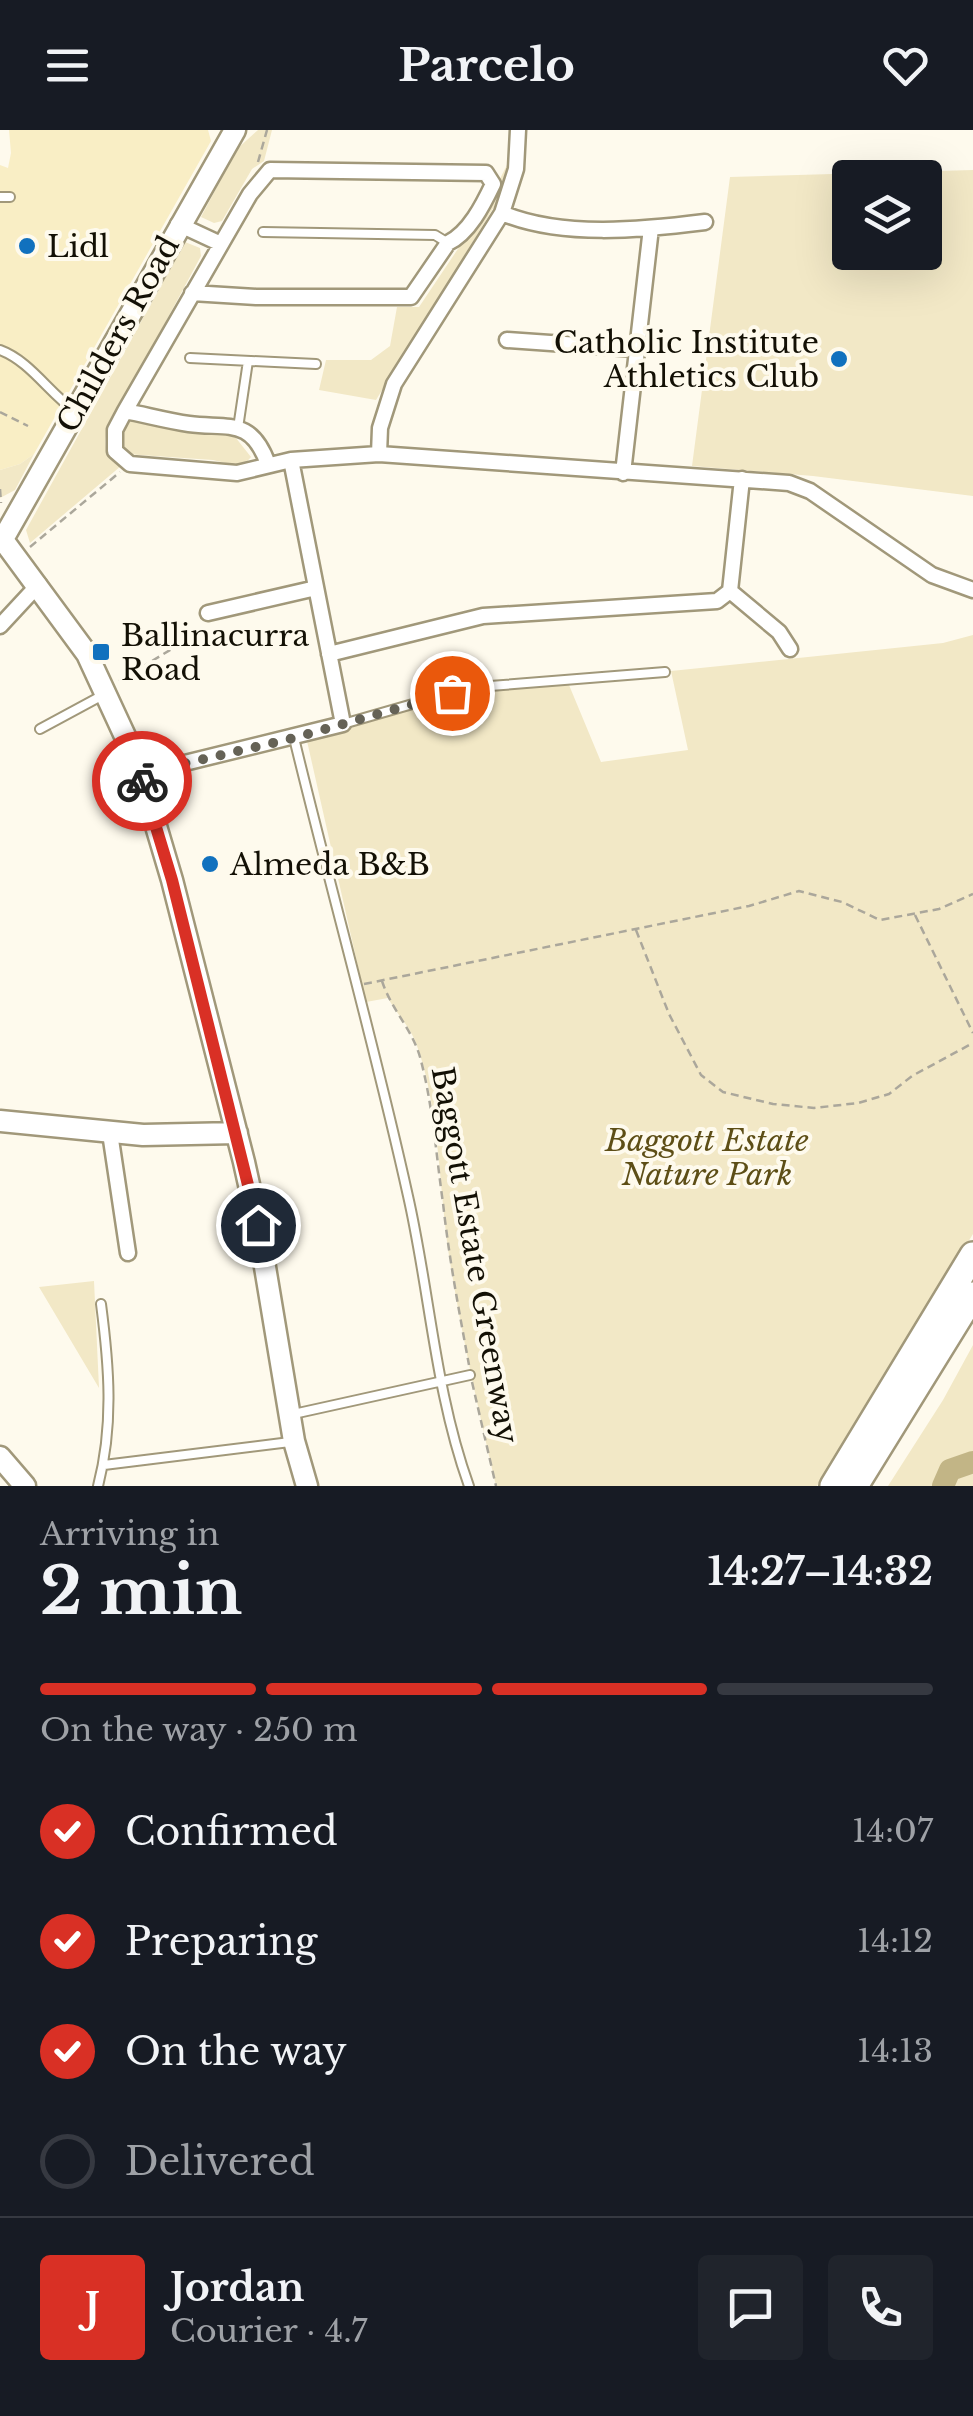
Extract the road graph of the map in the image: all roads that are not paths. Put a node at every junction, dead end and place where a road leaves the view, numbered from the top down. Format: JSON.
{"nodes":[{"id":1,"x":518,"y":130,"type":"edge"},
{"id":2,"x":228,"y":135,"type":"edge"},
{"id":3,"x":10,"y":197,"type":"dead end"},
{"id":4,"x":0,"y":198,"type":"edge"},
{"id":5,"x":502,"y":213,"type":"junction"},
{"id":6,"x":705,"y":222,"type":"dead end"},
{"id":7,"x":178,"y":224,"type":"junction"},
{"id":8,"x":651,"y":228,"type":"junction"},
{"id":9,"x":262,"y":232,"type":"dead end"},
{"id":10,"x":448,"y":243,"type":"junction"},
{"id":11,"x":221,"y":244,"type":"junction"},
{"id":12,"x":192,"y":293,"type":"junction"},
{"id":13,"x":507,"y":340,"type":"dead end"},
{"id":14,"x":636,"y":349,"type":"junction"},
{"id":15,"x":0,"y":350,"type":"edge"},
{"id":16,"x":190,"y":358,"type":"dead end"},
{"id":17,"x":248,"y":361,"type":"junction"},
{"id":18,"x":316,"y":364,"type":"dead end"},
{"id":19,"x":76,"y":411,"type":"junction"},
{"id":20,"x":125,"y":411,"type":"junction"},
{"id":21,"x":238,"y":428,"type":"junction"},
{"id":22,"x":379,"y":454,"type":"junction"},
{"id":23,"x":291,"y":460,"type":"junction"},
{"id":24,"x":268,"y":464,"type":"junction"},
{"id":25,"x":624,"y":473,"type":"junction"},
{"id":26,"x":742,"y":480,"type":"junction"},
{"id":27,"x":24,"y":505,"type":"junction"},
{"id":28,"x":1,"y":506,"type":"edge"},
{"id":29,"x":1,"y":537,"type":"edge"},
{"id":30,"x":39,"y":584,"type":"junction"},
{"id":31,"x":316,"y":588,"type":"junction"},
{"id":32,"x":973,"y":590,"type":"edge"},
{"id":33,"x":730,"y":591,"type":"junction"},
{"id":34,"x":208,"y":613,"type":"dead end"},
{"id":35,"x":0,"y":626,"type":"edge"},
{"id":36,"x":790,"y":649,"type":"dead end"},
{"id":37,"x":329,"y":654,"type":"junction"},
{"id":38,"x":665,"y":672,"type":"dead end"},
{"id":39,"x":106,"y":691,"type":"junction"},
{"id":40,"x":343,"y":724,"type":"junction"},
{"id":41,"x":40,"y":729,"type":"dead end"},
{"id":42,"x":294,"y":738,"type":"junction"},
{"id":43,"x":140,"y":774,"type":"junction"},
{"id":44,"x":0,"y":1120,"type":"edge"},
{"id":45,"x":110,"y":1132,"type":"junction"},
{"id":46,"x":237,"y":1133,"type":"junction"},
{"id":47,"x":128,"y":1253,"type":"dead end"},
{"id":48,"x":973,"y":1254,"type":"edge"},
{"id":49,"x":973,"y":1295,"type":"edge"},
{"id":50,"x":102,"y":1304,"type":"dead end"},
{"id":51,"x":470,"y":1375,"type":"road end"},
{"id":52,"x":440,"y":1382,"type":"junction"},
{"id":53,"x":289,"y":1415,"type":"junction"},
{"id":54,"x":294,"y":1442,"type":"junction"},
{"id":55,"x":0,"y":1457,"type":"edge"},
{"id":56,"x":104,"y":1465,"type":"junction"},
{"id":57,"x":25,"y":1486,"type":"edge"},
{"id":58,"x":98,"y":1486,"type":"edge"},
{"id":59,"x":308,"y":1486,"type":"edge"},
{"id":60,"x":469,"y":1486,"type":"edge"},
{"id":61,"x":832,"y":1486,"type":"edge"},
{"id":62,"x":855,"y":1486,"type":"edge"}],
"edges":[{"from":1,"to":5,"type":"street"},
{"from":2,"to":7,"type":"main road","name":"Childers Road"},
{"from":3,"to":4,"type":"lane"},
{"from":5,"to":8,"type":"street"},
{"from":5,"to":22,"type":"street"},
{"from":6,"to":8,"type":"street"},
{"from":7,"to":11,"type":"street"},
{"from":7,"to":19,"type":"main road","name":"Childers Road"},
{"from":8,"to":14,"type":"street"},
{"from":9,"to":10,"type":"lane"},
{"from":10,"to":11,"type":"street"},
{"from":10,"to":12,"type":"street"},
{"from":11,"to":12,"type":"street"},
{"from":12,"to":20,"type":"street"},
{"from":13,"to":14,"type":"street"},
{"from":14,"to":25,"type":"street"},
{"from":15,"to":19,"type":"lane"},
{"from":16,"to":17,"type":"lane"},
{"from":17,"to":18,"type":"lane"},
{"from":17,"to":21,"type":"lane"},
{"from":19,"to":27,"type":"main road","name":"Childers Road"},
{"from":20,"to":21,"type":"street"},
{"from":20,"to":24,"type":"street"},
{"from":21,"to":24,"type":"street"},
{"from":22,"to":23,"type":"street"},
{"from":22,"to":25,"type":"street"},
{"from":23,"to":24,"type":"street"},
{"from":23,"to":31,"type":"street"},
{"from":25,"to":26,"type":"street"},
{"from":26,"to":32,"type":"street"},
{"from":26,"to":33,"type":"street"},
{"from":27,"to":28,"type":"main road"},
{"from":27,"to":29,"type":"main road","name":"Childers Road"},
{"from":29,"to":30,"type":"main road"},
{"from":30,"to":35,"type":"street"},
{"from":30,"to":39,"type":"main road"},
{"from":31,"to":34,"type":"street"},
{"from":31,"to":37,"type":"street"},
{"from":33,"to":36,"type":"street"},
{"from":33,"to":37,"type":"street"},
{"from":37,"to":40,"type":"street"},
{"from":38,"to":40,"type":"lane"},
{"from":39,"to":41,"type":"lane"},
{"from":39,"to":43,"type":"main road"},
{"from":40,"to":42,"type":"street"},
{"from":42,"to":43,"type":"street"},
{"from":42,"to":52,"type":"lane"},
{"from":43,"to":46,"type":"main road"},
{"from":44,"to":45,"type":"main road"},
{"from":45,"to":46,"type":"main road"},
{"from":45,"to":47,"type":"street"},
{"from":46,"to":53,"type":"main road"},
{"from":48,"to":61,"type":"highway"},
{"from":49,"to":62,"type":"highway"},
{"from":50,"to":56,"type":"lane"},
{"from":51,"to":52,"type":"lane"},
{"from":52,"to":53,"type":"lane"},
{"from":52,"to":60,"type":"lane"},
{"from":53,"to":54,"type":"main road"},
{"from":54,"to":56,"type":"lane"},
{"from":54,"to":59,"type":"main road"},
{"from":55,"to":57,"type":"main road"},
{"from":56,"to":58,"type":"lane"}]}
